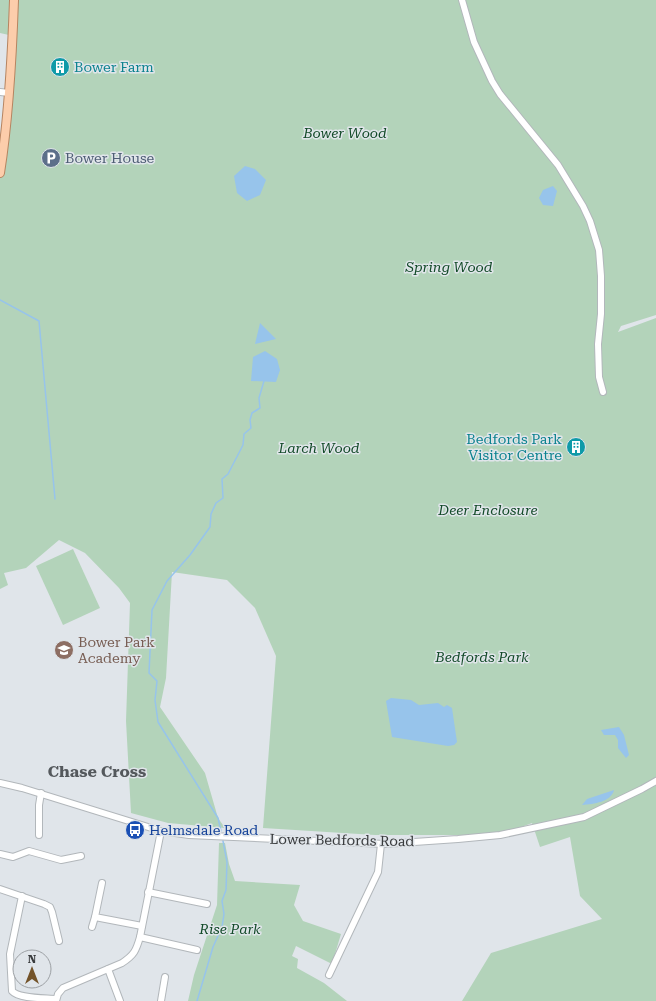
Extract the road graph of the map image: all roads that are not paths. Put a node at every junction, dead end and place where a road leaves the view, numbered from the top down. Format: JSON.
{"nodes":[{"id":1,"x":14,"y":0,"type":"edge"},
{"id":2,"x":462,"y":0,"type":"edge"},
{"id":3,"x":0,"y":92,"type":"edge"},
{"id":4,"x":9,"y":93,"type":"junction"},
{"id":5,"x":0,"y":173,"type":"edge"},
{"id":6,"x":603,"y":392,"type":"dead end"},
{"id":7,"x":656,"y":781,"type":"edge"},
{"id":8,"x":0,"y":783,"type":"edge"},
{"id":9,"x":41,"y":793,"type":"junction"},
{"id":10,"x":161,"y":831,"type":"junction"},
{"id":11,"x":39,"y":834,"type":"dead end"},
{"id":12,"x":381,"y":844,"type":"junction"},
{"id":13,"x":0,"y":854,"type":"edge"},
{"id":14,"x":77,"y":858,"type":"dead end"},
{"id":15,"x":102,"y":883,"type":"dead end"},
{"id":16,"x":0,"y":889,"type":"edge"},
{"id":17,"x":148,"y":892,"type":"junction"},
{"id":18,"x":22,"y":896,"type":"junction"},
{"id":19,"x":207,"y":904,"type":"dead end"},
{"id":20,"x":95,"y":917,"type":"junction"},
{"id":21,"x":142,"y":926,"type":"junction"},
{"id":22,"x":92,"y":927,"type":"dead end"},
{"id":23,"x":140,"y":937,"type":"junction"},
{"id":24,"x":59,"y":941,"type":"dead end"},
{"id":25,"x":197,"y":950,"type":"dead end"},
{"id":26,"x":108,"y":969,"type":"junction"},
{"id":27,"x":329,"y":975,"type":"dead end"},
{"id":28,"x":165,"y":977,"type":"dead end"},
{"id":29,"x":56,"y":1000,"type":"edge"},
{"id":30,"x":120,"y":1001,"type":"edge"},
{"id":31,"x":161,"y":1001,"type":"edge"}],
"edges":[{"from":1,"to":4,"type":"main road"},
{"from":2,"to":6,"type":"street"},
{"from":3,"to":4,"type":"street"},
{"from":4,"to":5,"type":"main road"},
{"from":7,"to":12,"type":"street","name":"Lower Bedfords Road"},
{"from":8,"to":9,"type":"street","name":"Lower Bedfords Road"},
{"from":9,"to":10,"type":"street","name":"Lower Bedfords Road"},
{"from":9,"to":11,"type":"street"},
{"from":10,"to":12,"type":"street","name":"Lower Bedfords Road"},
{"from":10,"to":17,"type":"street"},
{"from":12,"to":27,"type":"street"},
{"from":13,"to":14,"type":"street"},
{"from":15,"to":20,"type":"street"},
{"from":16,"to":18,"type":"street"},
{"from":17,"to":19,"type":"street"},
{"from":17,"to":21,"type":"street"},
{"from":18,"to":24,"type":"street"},
{"from":18,"to":29,"type":"street"},
{"from":20,"to":21,"type":"street"},
{"from":20,"to":22,"type":"street"},
{"from":21,"to":23,"type":"street"},
{"from":23,"to":25,"type":"street"},
{"from":23,"to":26,"type":"street"},
{"from":26,"to":29,"type":"street"},
{"from":26,"to":30,"type":"street"},
{"from":28,"to":31,"type":"street"}]}
